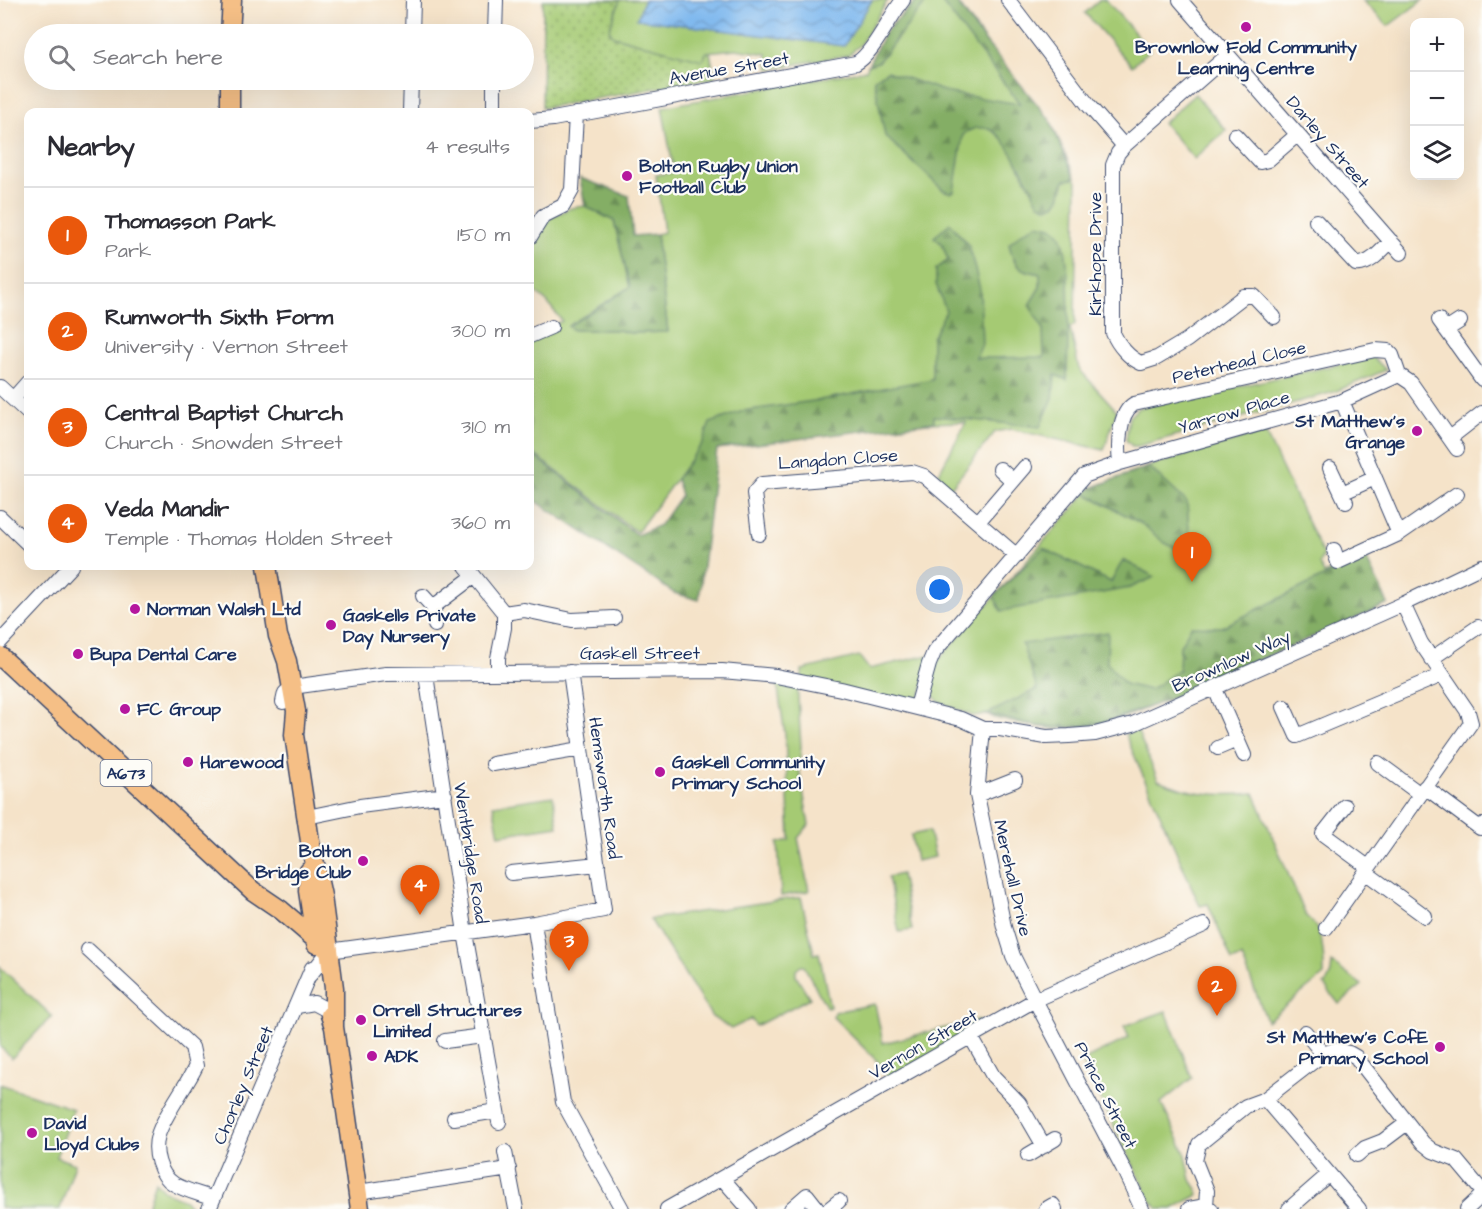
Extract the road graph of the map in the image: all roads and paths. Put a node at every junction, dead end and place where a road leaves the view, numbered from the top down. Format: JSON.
{"nodes":[{"id":1,"x":232,"y":0,"type":"edge"},
{"id":2,"x":413,"y":0,"type":"edge"},
{"id":3,"x":496,"y":0,"type":"edge"},
{"id":4,"x":903,"y":0,"type":"edge"},
{"id":5,"x":1180,"y":0,"type":"edge"},
{"id":6,"x":1009,"y":1,"type":"edge"},
{"id":7,"x":231,"y":24,"type":"edge"},
{"id":8,"x":412,"y":24,"type":"edge"},
{"id":9,"x":495,"y":24,"type":"edge"},
{"id":10,"x":1228,"y":55,"type":"junction"},
{"id":11,"x":230,"y":90,"type":"edge"},
{"id":12,"x":411,"y":90,"type":"edge"},
{"id":13,"x":494,"y":90,"type":"edge"},
{"id":14,"x":230,"y":108,"type":"edge"},
{"id":15,"x":410,"y":108,"type":"edge"},
{"id":16,"x":494,"y":108,"type":"edge"},
{"id":17,"x":576,"y":114,"type":"junction"},
{"id":18,"x":534,"y":121,"type":"edge"},
{"id":19,"x":1298,"y":134,"type":"junction"},
{"id":20,"x":1235,"y":135,"type":"dead end"},
{"id":21,"x":1124,"y":146,"type":"junction"},
{"id":22,"x":1316,"y":221,"type":"dead end"},
{"id":23,"x":534,"y":231,"type":"edge"},
{"id":24,"x":1391,"y":241,"type":"junction"},
{"id":25,"x":1401,"y":253,"type":"dead end"},
{"id":26,"x":1274,"y":318,"type":"dead end"},
{"id":27,"x":1460,"y":321,"type":"dead end"},
{"id":28,"x":551,"y":327,"type":"dead end"},
{"id":29,"x":534,"y":334,"type":"edge"},
{"id":30,"x":1399,"y":375,"type":"junction"},
{"id":31,"x":1482,"y":380,"type":"edge"},
{"id":32,"x":0,"y":387,"type":"edge"},
{"id":33,"x":24,"y":387,"type":"edge"},
{"id":34,"x":13,"y":399,"type":"junction"},
{"id":35,"x":1342,"y":401,"type":"junction"},
{"id":36,"x":24,"y":409,"type":"edge"},
{"id":37,"x":1482,"y":413,"type":"edge"},
{"id":38,"x":1120,"y":463,"type":"junction"},
{"id":39,"x":1025,"y":467,"type":"dead end"},
{"id":40,"x":1330,"y":468,"type":"dead end"},
{"id":41,"x":1000,"y":469,"type":"dead end"},
{"id":42,"x":1375,"y":478,"type":"junction"},
{"id":43,"x":1013,"y":481,"type":"junction"},
{"id":44,"x":1457,"y":494,"type":"dead end"},
{"id":45,"x":0,"y":517,"type":"edge"},
{"id":46,"x":978,"y":522,"type":"junction"},
{"id":47,"x":1399,"y":534,"type":"junction"},
{"id":48,"x":774,"y":537,"type":"dead end"},
{"id":49,"x":24,"y":540,"type":"edge"},
{"id":50,"x":1334,"y":550,"type":"dead end"},
{"id":51,"x":1017,"y":556,"type":"junction"},
{"id":52,"x":1482,"y":566,"type":"edge"},
{"id":53,"x":60,"y":570,"type":"edge"},
{"id":54,"x":268,"y":570,"type":"edge"},
{"id":55,"x":470,"y":571,"type":"edge"},
{"id":56,"x":423,"y":596,"type":"dead end"},
{"id":57,"x":1403,"y":604,"type":"junction"},
{"id":58,"x":433,"y":607,"type":"junction"},
{"id":59,"x":504,"y":613,"type":"junction"},
{"id":60,"x":614,"y":618,"type":"dead end"},
{"id":61,"x":435,"y":625,"type":"dead end"},
{"id":62,"x":1478,"y":627,"type":"dead end"},
{"id":63,"x":278,"y":636,"type":"junction"},
{"id":64,"x":0,"y":642,"type":"edge"},
{"id":65,"x":0,"y":656,"type":"edge"},
{"id":66,"x":1431,"y":659,"type":"junction"},
{"id":67,"x":276,"y":663,"type":"junction"},
{"id":68,"x":570,"y":672,"type":"junction"},
{"id":69,"x":498,"y":673,"type":"junction"},
{"id":70,"x":426,"y":675,"type":"junction"},
{"id":71,"x":1442,"y":675,"type":"junction"},
{"id":72,"x":291,"y":687,"type":"junction"},
{"id":73,"x":1215,"y":688,"type":"junction"},
{"id":74,"x":917,"y":707,"type":"junction"},
{"id":75,"x":1284,"y":707,"type":"dead end"},
{"id":76,"x":1476,"y":722,"type":"edge"},
{"id":77,"x":983,"y":729,"type":"junction"},
{"id":78,"x":1237,"y":740,"type":"junction"},
{"id":79,"x":1218,"y":748,"type":"dead end"},
{"id":80,"x":581,"y":749,"type":"junction"},
{"id":81,"x":1244,"y":755,"type":"dead end"},
{"id":82,"x":493,"y":764,"type":"dead end"},
{"id":83,"x":1386,"y":764,"type":"dead end"},
{"id":84,"x":1008,"y":787,"type":"dead end"},
{"id":85,"x":1422,"y":791,"type":"junction"},
{"id":86,"x":445,"y":795,"type":"junction"},
{"id":87,"x":977,"y":795,"type":"junction"},
{"id":88,"x":1345,"y":806,"type":"dead end"},
{"id":89,"x":307,"y":817,"type":"junction"},
{"id":90,"x":1482,"y":825,"type":"edge"},
{"id":91,"x":598,"y":864,"type":"junction"},
{"id":92,"x":1367,"y":869,"type":"junction"},
{"id":93,"x":519,"y":870,"type":"dead end"},
{"id":94,"x":1425,"y":916,"type":"dead end"},
{"id":95,"x":534,"y":923,"type":"junction"},
{"id":96,"x":1204,"y":925,"type":"dead end"},
{"id":97,"x":1326,"y":927,"type":"dead end"},
{"id":98,"x":465,"y":933,"type":"junction"},
{"id":99,"x":88,"y":950,"type":"dead end"},
{"id":100,"x":318,"y":956,"type":"junction"},
{"id":101,"x":1035,"y":1000,"type":"junction"},
{"id":102,"x":297,"y":1006,"type":"junction"},
{"id":103,"x":332,"y":1019,"type":"junction"},
{"id":104,"x":1305,"y":1032,"type":"dead end"},
{"id":105,"x":483,"y":1036,"type":"junction"},
{"id":106,"x":971,"y":1037,"type":"junction"},
{"id":107,"x":445,"y":1041,"type":"dead end"},
{"id":108,"x":1323,"y":1054,"type":"junction"},
{"id":109,"x":1265,"y":1099,"type":"junction"},
{"id":110,"x":454,"y":1118,"type":"dead end"},
{"id":111,"x":1407,"y":1124,"type":"junction"},
{"id":112,"x":505,"y":1152,"type":"dead end"},
{"id":113,"x":1028,"y":1155,"type":"dead end"},
{"id":114,"x":1357,"y":1155,"type":"dead end"},
{"id":115,"x":508,"y":1169,"type":"junction"},
{"id":116,"x":1329,"y":1174,"type":"junction"},
{"id":117,"x":722,"y":1178,"type":"junction"},
{"id":118,"x":1482,"y":1193,"type":"edge"},
{"id":119,"x":359,"y":1201,"type":"edge"},
{"id":120,"x":211,"y":1204,"type":"edge"},
{"id":121,"x":1208,"y":1207,"type":"edge"},
{"id":122,"x":516,"y":1209,"type":"edge"},
{"id":123,"x":622,"y":1209,"type":"edge"},
{"id":124,"x":667,"y":1209,"type":"edge"},
{"id":125,"x":749,"y":1209,"type":"edge"},
{"id":126,"x":791,"y":1209,"type":"edge"},
{"id":127,"x":818,"y":1209,"type":"edge"},
{"id":128,"x":1046,"y":1209,"type":"edge"},
{"id":129,"x":1055,"y":1209,"type":"edge"},
{"id":130,"x":1141,"y":1209,"type":"edge"},
{"id":131,"x":1189,"y":1209,"type":"edge"},
{"id":132,"x":1290,"y":1209,"type":"edge"},
{"id":133,"x":1359,"y":1209,"type":"edge"},
{"id":134,"x":1467,"y":1209,"type":"edge"}],
"edges":[{"from":1,"to":7,"type":"main road"},
{"from":2,"to":8,"type":"street"},
{"from":3,"to":9,"type":"street"},
{"from":4,"to":17,"type":"street","name":"Avenue Street"},
{"from":5,"to":10,"type":"street","name":"Darley Street"},
{"from":6,"to":21,"type":"street"},
{"from":10,"to":19,"type":"street","name":"Darley Street"},
{"from":10,"to":21,"type":"street","name":"Kirkhope Drive"},
{"from":11,"to":14,"type":"main road"},
{"from":12,"to":15,"type":"street"},
{"from":13,"to":16,"type":"street"},
{"from":17,"to":18,"type":"street","name":"Avenue Street"},
{"from":17,"to":23,"type":"street"},
{"from":19,"to":20,"type":"street"},
{"from":19,"to":24,"type":"street","name":"Darley Street"},
{"from":21,"to":26,"type":"street","name":"Kirkhope Drive"},
{"from":22,"to":24,"type":"street"},
{"from":24,"to":25,"type":"street","name":"Darley Street"},
{"from":27,"to":31,"type":"street"},
{"from":28,"to":29,"type":"street"},
{"from":30,"to":35,"type":"street","name":"Yarrow Place"},
{"from":30,"to":37,"type":"street","name":"Peterhead Close"},
{"from":30,"to":38,"type":"street","name":"Peterhead Close"},
{"from":32,"to":34,"type":"street"},
{"from":33,"to":34,"type":"street"},
{"from":34,"to":36,"type":"street"},
{"from":35,"to":38,"type":"street","name":"Yarrow Place"},
{"from":35,"to":42,"type":"street"},
{"from":38,"to":51,"type":"street","name":"Yarrow Place"},
{"from":39,"to":43,"type":"street"},
{"from":40,"to":42,"type":"street"},
{"from":41,"to":43,"type":"street"},
{"from":42,"to":47,"type":"street"},
{"from":43,"to":46,"type":"street"},
{"from":44,"to":47,"type":"street"},
{"from":45,"to":49,"type":"street"},
{"from":46,"to":48,"type":"street","name":"Langdon Close"},
{"from":46,"to":51,"type":"street"},
{"from":47,"to":50,"type":"street"},
{"from":51,"to":74,"type":"street"},
{"from":52,"to":57,"type":"street","name":"Brownlow Way"},
{"from":53,"to":64,"type":"street"},
{"from":54,"to":63,"type":"main road"},
{"from":55,"to":58,"type":"street"},
{"from":55,"to":59,"type":"street"},
{"from":56,"to":58,"type":"street"},
{"from":57,"to":66,"type":"street"},
{"from":57,"to":73,"type":"street","name":"Brownlow Way"},
{"from":58,"to":61,"type":"street"},
{"from":59,"to":60,"type":"street"},
{"from":59,"to":69,"type":"street"},
{"from":62,"to":66,"type":"street"},
{"from":63,"to":67,"type":"main road"},
{"from":63,"to":72,"type":"main road"},
{"from":65,"to":100,"type":"main road","number":"A673"},
{"from":66,"to":71,"type":"street"},
{"from":67,"to":72,"type":"main road"},
{"from":67,"to":72,"type":"street"},
{"from":68,"to":69,"type":"street","name":"Gaskell Street"},
{"from":68,"to":74,"type":"street","name":"Gaskell Street"},
{"from":68,"to":80,"type":"street","name":"Hemsworth Road"},
{"from":69,"to":70,"type":"street","name":"Gaskell Street"},
{"from":70,"to":72,"type":"street","name":"Gaskell Street"},
{"from":70,"to":86,"type":"street","name":"Wentbridge Road"},
{"from":71,"to":75,"type":"street"},
{"from":71,"to":76,"type":"street"},
{"from":72,"to":89,"type":"main road"},
{"from":73,"to":77,"type":"street","name":"Brownlow Way"},
{"from":73,"to":78,"type":"street"},
{"from":74,"to":77,"type":"street","name":"Gaskell Street"},
{"from":76,"to":85,"type":"street"},
{"from":77,"to":87,"type":"street","name":"Merehall Drive"},
{"from":78,"to":79,"type":"street"},
{"from":78,"to":81,"type":"street"},
{"from":80,"to":82,"type":"street"},
{"from":80,"to":91,"type":"street","name":"Hemsworth Road"},
{"from":83,"to":85,"type":"street"},
{"from":84,"to":87,"type":"street"},
{"from":85,"to":90,"type":"street"},
{"from":85,"to":92,"type":"street"},
{"from":86,"to":89,"type":"street"},
{"from":86,"to":98,"type":"street","name":"Wentbridge Road"},
{"from":87,"to":101,"type":"street","name":"Merehall Drive"},
{"from":88,"to":92,"type":"street"},
{"from":89,"to":100,"type":"main road"},
{"from":91,"to":93,"type":"street"},
{"from":91,"to":95,"type":"street","name":"Hemsworth Road"},
{"from":92,"to":94,"type":"street"},
{"from":92,"to":97,"type":"street"},
{"from":95,"to":98,"type":"street"},
{"from":95,"to":123,"type":"street"},
{"from":96,"to":101,"type":"street","name":"Vernon Street"},
{"from":98,"to":100,"type":"street"},
{"from":98,"to":105,"type":"street","name":"Wentbridge Road"},
{"from":99,"to":120,"type":"street"},
{"from":100,"to":102,"type":"street","name":"Chorley Street"},
{"from":100,"to":103,"type":"main road"},
{"from":101,"to":106,"type":"street","name":"Vernon Street"},
{"from":101,"to":130,"type":"street","name":"Prince Street"},
{"from":102,"to":103,"type":"street"},
{"from":102,"to":120,"type":"street","name":"Chorley Street"},
{"from":103,"to":119,"type":"main road"},
{"from":104,"to":108,"type":"street"},
{"from":105,"to":107,"type":"street"},
{"from":105,"to":110,"type":"street","name":"Wentbridge Road"},
{"from":106,"to":113,"type":"street"},
{"from":106,"to":117,"type":"street","name":"Vernon Street"},
{"from":108,"to":109,"type":"street"},
{"from":108,"to":111,"type":"street"},
{"from":109,"to":116,"type":"street"},
{"from":109,"to":121,"type":"street"},
{"from":111,"to":114,"type":"street"},
{"from":111,"to":118,"type":"street"},
{"from":112,"to":115,"type":"street"},
{"from":115,"to":119,"type":"street"},
{"from":115,"to":122,"type":"street"},
{"from":116,"to":132,"type":"street"},
{"from":116,"to":133,"type":"street"},
{"from":117,"to":124,"type":"street","name":"Vernon Street"},
{"from":117,"to":125,"type":"street"},
{"from":118,"to":134,"type":"street"},
{"from":121,"to":131,"type":"street"},
{"from":126,"to":127,"type":"street"},
{"from":128,"to":129,"type":"street"}]}
